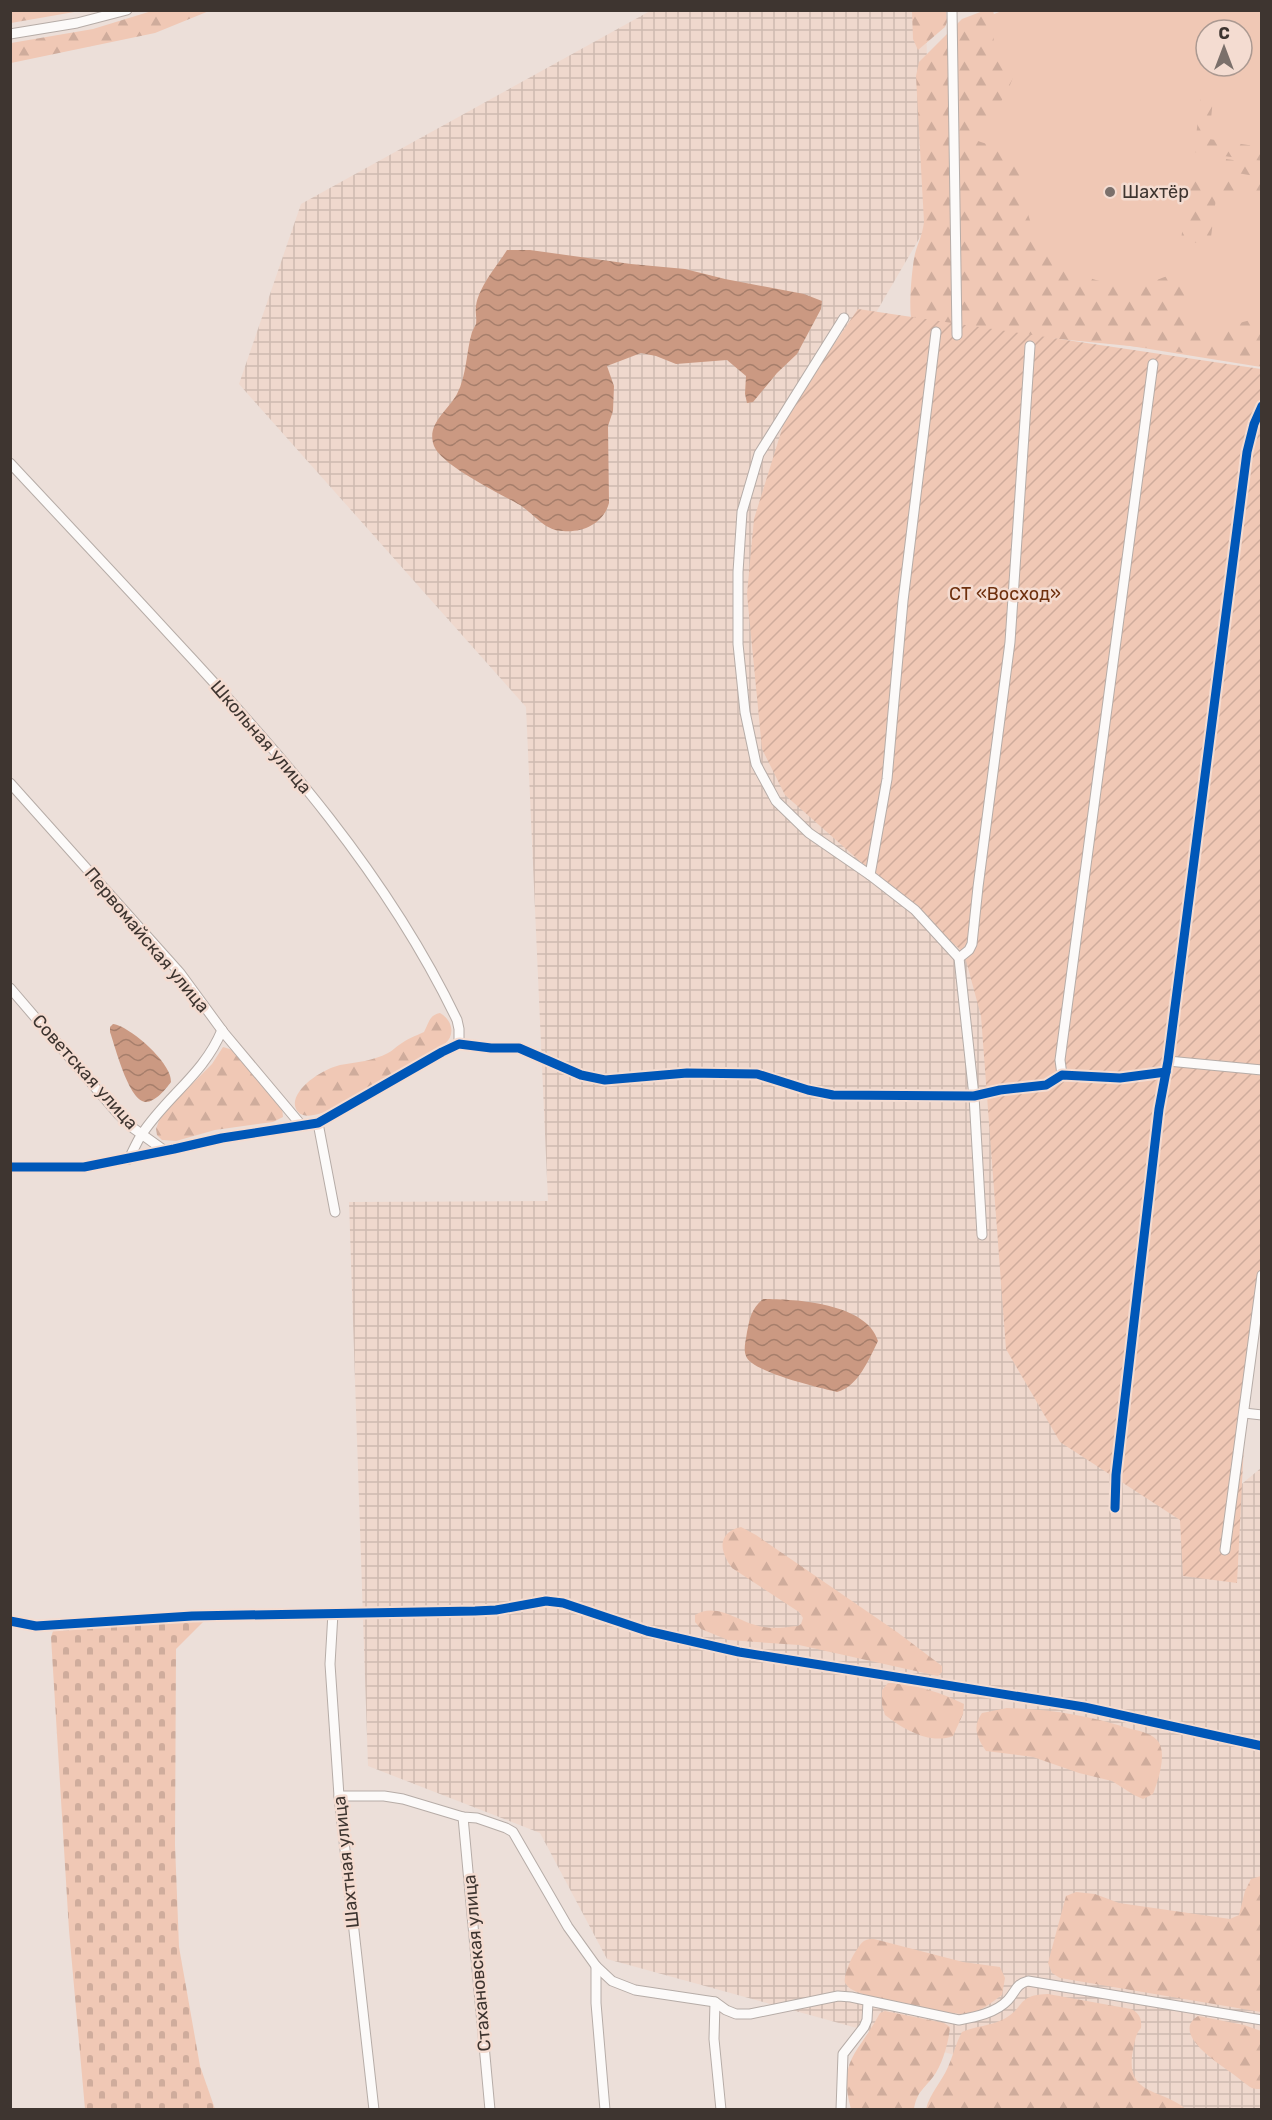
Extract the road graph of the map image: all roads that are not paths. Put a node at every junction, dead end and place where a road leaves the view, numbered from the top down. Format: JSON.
{"nodes":[{"id":1,"x":127,"y":10,"type":"edge"},
{"id":2,"x":952,"y":10,"type":"edge"},
{"id":3,"x":10,"y":34,"type":"edge"},
{"id":4,"x":844,"y":318,"type":"dead end"},
{"id":5,"x":936,"y":332,"type":"dead end"},
{"id":6,"x":957,"y":335,"type":"dead end"},
{"id":7,"x":1030,"y":346,"type":"dead end"},
{"id":8,"x":1153,"y":364,"type":"dead end"},
{"id":9,"x":1262,"y":406,"type":"edge"},
{"id":10,"x":10,"y":463,"type":"edge"},
{"id":11,"x":10,"y":783,"type":"edge"},
{"id":12,"x":870,"y":875,"type":"junction"},
{"id":13,"x":959,"y":958,"type":"junction"},
{"id":14,"x":10,"y":988,"type":"edge"},
{"id":15,"x":222,"y":1030,"type":"junction"},
{"id":16,"x":459,"y":1044,"type":"junction"},
{"id":17,"x":1168,"y":1061,"type":"junction"},
{"id":18,"x":1262,"y":1070,"type":"edge"},
{"id":19,"x":1166,"y":1072,"type":"junction"},
{"id":20,"x":1062,"y":1075,"type":"junction"},
{"id":21,"x":974,"y":1096,"type":"junction"},
{"id":22,"x":318,"y":1123,"type":"junction"},
{"id":23,"x":302,"y":1126,"type":"junction"},
{"id":24,"x":141,"y":1134,"type":"junction"},
{"id":25,"x":165,"y":1151,"type":"junction"},
{"id":26,"x":129,"y":1159,"type":"junction"},
{"id":27,"x":10,"y":1167,"type":"edge"},
{"id":28,"x":335,"y":1212,"type":"dead end"},
{"id":29,"x":982,"y":1235,"type":"dead end"},
{"id":30,"x":1262,"y":1275,"type":"edge"},
{"id":31,"x":1244,"y":1413,"type":"junction"},
{"id":32,"x":1262,"y":1415,"type":"edge"},
{"id":33,"x":1115,"y":1508,"type":"dead end"},
{"id":34,"x":1226,"y":1550,"type":"dead end"},
{"id":35,"x":333,"y":1613,"type":"junction"},
{"id":36,"x":10,"y":1621,"type":"edge"},
{"id":37,"x":1262,"y":1746,"type":"edge"},
{"id":38,"x":339,"y":1796,"type":"junction"},
{"id":39,"x":463,"y":1817,"type":"junction"},
{"id":40,"x":596,"y":1966,"type":"junction"},
{"id":41,"x":715,"y":2002,"type":"junction"},
{"id":42,"x":868,"y":2002,"type":"junction"},
{"id":43,"x":1262,"y":2020,"type":"edge"},
{"id":44,"x":374,"y":2109,"type":"edge"},
{"id":45,"x":490,"y":2109,"type":"edge"},
{"id":46,"x":605,"y":2109,"type":"edge"},
{"id":47,"x":721,"y":2109,"type":"edge"},
{"id":48,"x":841,"y":2109,"type":"edge"}],
"edges":[{"from":1,"to":3,"type":"street"},
{"from":2,"to":6,"type":"street"},
{"from":4,"to":12,"type":"street"},
{"from":5,"to":12,"type":"street"},
{"from":7,"to":13,"type":"street"},
{"from":8,"to":20,"type":"street"},
{"from":9,"to":17,"type":"street"},
{"from":10,"to":16,"type":"street","name":"Школьная улица"},
{"from":11,"to":15,"type":"street","name":"Первомайская улица"},
{"from":12,"to":13,"type":"street"},
{"from":13,"to":21,"type":"street"},
{"from":14,"to":24,"type":"street","name":"Советская улица"},
{"from":15,"to":23,"type":"street","name":"Первомайская улица"},
{"from":15,"to":24,"type":"street"},
{"from":16,"to":21,"type":"street"},
{"from":16,"to":22,"type":"street"},
{"from":17,"to":18,"type":"street"},
{"from":17,"to":19,"type":"street"},
{"from":19,"to":20,"type":"street"},
{"from":19,"to":33,"type":"street"},
{"from":20,"to":21,"type":"street"},
{"from":21,"to":29,"type":"street"},
{"from":22,"to":23,"type":"street"},
{"from":22,"to":28,"type":"street"},
{"from":23,"to":25,"type":"street"},
{"from":24,"to":25,"type":"street","name":"Советская улица"},
{"from":24,"to":26,"type":"street"},
{"from":25,"to":26,"type":"street"},
{"from":26,"to":27,"type":"street"},
{"from":30,"to":31,"type":"street"},
{"from":31,"to":32,"type":"street"},
{"from":31,"to":34,"type":"street"},
{"from":35,"to":36,"type":"street"},
{"from":35,"to":37,"type":"street"},
{"from":35,"to":38,"type":"street","name":"Шахтная улица"},
{"from":38,"to":39,"type":"street"},
{"from":38,"to":44,"type":"street","name":"Шахтная улица"},
{"from":39,"to":40,"type":"street"},
{"from":39,"to":45,"type":"street","name":"Стахановская улица"},
{"from":40,"to":41,"type":"street"},
{"from":40,"to":46,"type":"street"},
{"from":41,"to":42,"type":"street"},
{"from":41,"to":47,"type":"street"},
{"from":42,"to":43,"type":"street"},
{"from":42,"to":48,"type":"street"}]}
